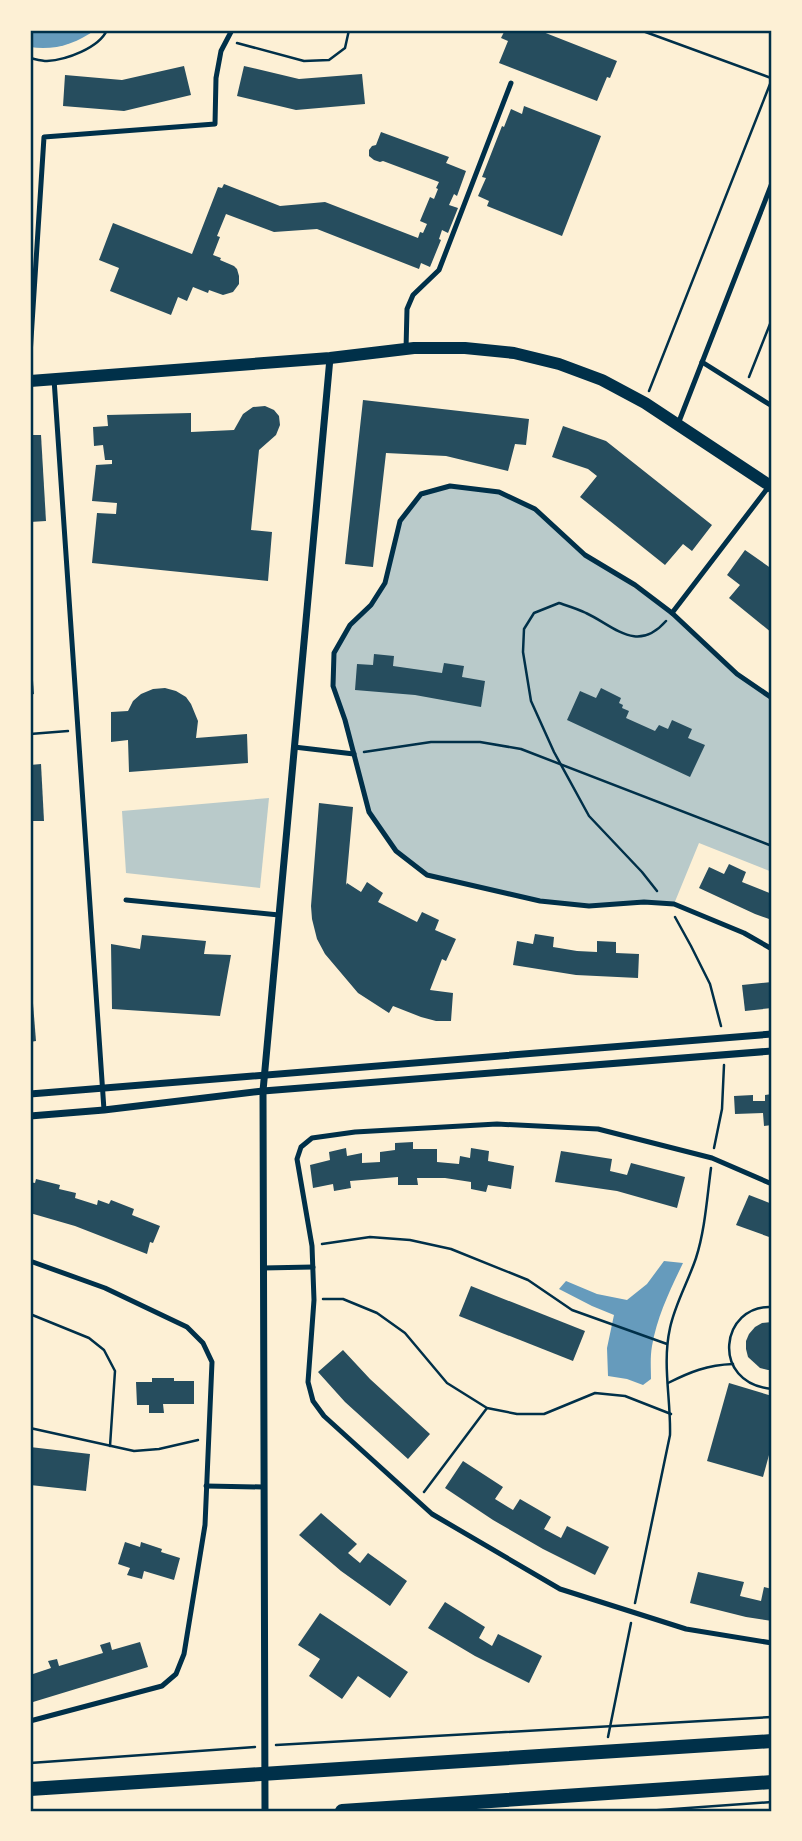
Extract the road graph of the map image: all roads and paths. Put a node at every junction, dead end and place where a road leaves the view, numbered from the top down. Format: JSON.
{"nodes":[{"id":1,"x":107,"y":30,"type":"edge"},
{"id":2,"x":232,"y":30,"type":"edge"},
{"id":3,"x":349,"y":30,"type":"edge"},
{"id":4,"x":640,"y":30,"type":"edge"},
{"id":5,"x":227,"y":41,"type":"junction"},
{"id":6,"x":30,"y":58,"type":"edge"},
{"id":7,"x":772,"y":79,"type":"edge"},
{"id":8,"x":511,"y":83,"type":"dead end"},
{"id":9,"x":772,"y":183,"type":"edge"},
{"id":10,"x":32,"y":288,"type":"edge"},
{"id":11,"x":772,"y":319,"type":"edge"},
{"id":12,"x":406,"y":349,"type":"junction"},
{"id":13,"x":30,"y":355,"type":"edge"},
{"id":14,"x":330,"y":358,"type":"junction"},
{"id":15,"x":702,"y":362,"type":"junction"},
{"id":16,"x":54,"y":379,"type":"junction"},
{"id":17,"x":30,"y":381,"type":"edge"},
{"id":18,"x":744,"y":388,"type":"junction"},
{"id":19,"x":645,"y":402,"type":"junction"},
{"id":20,"x":772,"y":406,"type":"edge"},
{"id":21,"x":678,"y":425,"type":"junction"},
{"id":22,"x":771,"y":486,"type":"edge"},
{"id":23,"x":672,"y":613,"type":"junction"},
{"id":24,"x":772,"y":698,"type":"edge"},
{"id":25,"x":78,"y":731,"type":"junction"},
{"id":26,"x":30,"y":734,"type":"edge"},
{"id":27,"x":294,"y":747,"type":"junction"},
{"id":28,"x":354,"y":754,"type":"junction"},
{"id":29,"x":560,"y":764,"type":"junction"},
{"id":30,"x":772,"y":846,"type":"edge"},
{"id":31,"x":126,"y":900,"type":"dead end"},
{"id":32,"x":667,"y":903,"type":"junction"},
{"id":33,"x":279,"y":915,"type":"junction"},
{"id":34,"x":772,"y":949,"type":"edge"},
{"id":35,"x":772,"y":1034,"type":"edge"},
{"id":36,"x":724,"y":1038,"type":"junction"},
{"id":37,"x":772,"y":1051,"type":"edge"},
{"id":38,"x":724,"y":1054,"type":"junction"},
{"id":39,"x":264,"y":1075,"type":"junction"},
{"id":40,"x":102,"y":1087,"type":"junction"},
{"id":41,"x":263,"y":1091,"type":"junction"},
{"id":42,"x":30,"y":1094,"type":"edge"},
{"id":43,"x":104,"y":1110,"type":"junction"},
{"id":44,"x":30,"y":1116,"type":"edge"},
{"id":45,"x":712,"y":1158,"type":"junction"},
{"id":46,"x":772,"y":1184,"type":"edge"},
{"id":47,"x":312,"y":1245,"type":"junction"},
{"id":48,"x":30,"y":1261,"type":"edge"},
{"id":49,"x":313,"y":1267,"type":"junction"},
{"id":50,"x":263,"y":1268,"type":"junction"},
{"id":51,"x":314,"y":1300,"type":"junction"},
{"id":52,"x":772,"y":1307,"type":"edge"},
{"id":53,"x":30,"y":1314,"type":"edge"},
{"id":54,"x":668,"y":1345,"type":"junction"},
{"id":55,"x":733,"y":1364,"type":"junction"},
{"id":56,"x":668,"y":1383,"type":"junction"},
{"id":57,"x":772,"y":1389,"type":"edge"},
{"id":58,"x":487,"y":1408,"type":"junction"},
{"id":59,"x":671,"y":1414,"type":"junction"},
{"id":60,"x":30,"y":1428,"type":"edge"},
{"id":61,"x":209,"y":1437,"type":"junction"},
{"id":62,"x":110,"y":1446,"type":"junction"},
{"id":63,"x":206,"y":1486,"type":"junction"},
{"id":64,"x":263,"y":1487,"type":"junction"},
{"id":65,"x":418,"y":1500,"type":"junction"},
{"id":66,"x":633,"y":1612,"type":"junction"},
{"id":67,"x":772,"y":1643,"type":"edge"},
{"id":68,"x":772,"y":1717,"type":"edge"},
{"id":69,"x":30,"y":1721,"type":"edge"},
{"id":70,"x":610,"y":1726,"type":"junction"},
{"id":71,"x":772,"y":1741,"type":"edge"},
{"id":72,"x":264,"y":1746,"type":"junction"},
{"id":73,"x":606,"y":1752,"type":"junction"},
{"id":74,"x":30,"y":1763,"type":"edge"},
{"id":75,"x":265,"y":1774,"type":"junction"},
{"id":76,"x":772,"y":1782,"type":"edge"},
{"id":77,"x":30,"y":1789,"type":"edge"},
{"id":78,"x":772,"y":1802,"type":"edge"},
{"id":79,"x":265,"y":1811,"type":"edge"},
{"id":80,"x":342,"y":1811,"type":"edge"},
{"id":81,"x":646,"y":1811,"type":"edge"}],
"edges":[{"from":1,"to":6,"type":"path"},
{"from":2,"to":5,"type":"lane"},
{"from":3,"to":5,"type":"path"},
{"from":4,"to":7,"type":"path"},
{"from":5,"to":10,"type":"lane"},
{"from":7,"to":19,"type":"path"},
{"from":8,"to":12,"type":"lane"},
{"from":9,"to":15,"type":"lane"},
{"from":10,"to":13,"type":"lane"},
{"from":11,"to":18,"type":"path"},
{"from":12,"to":14,"type":"street"},
{"from":12,"to":19,"type":"street"},
{"from":14,"to":16,"type":"street"},
{"from":14,"to":27,"type":"street"},
{"from":15,"to":18,"type":"lane"},
{"from":15,"to":21,"type":"lane"},
{"from":16,"to":17,"type":"street"},
{"from":16,"to":25,"type":"lane"},
{"from":18,"to":20,"type":"lane"},
{"from":19,"to":21,"type":"street"},
{"from":21,"to":22,"type":"street"},
{"from":22,"to":23,"type":"lane"},
{"from":23,"to":24,"type":"lane"},
{"from":23,"to":28,"type":"lane"},
{"from":23,"to":29,"type":"path"},
{"from":25,"to":26,"type":"path"},
{"from":25,"to":40,"type":"lane"},
{"from":27,"to":28,"type":"lane"},
{"from":27,"to":33,"type":"street"},
{"from":28,"to":29,"type":"path"},
{"from":28,"to":32,"type":"lane"},
{"from":29,"to":30,"type":"path"},
{"from":29,"to":32,"type":"path"},
{"from":31,"to":33,"type":"lane"},
{"from":32,"to":34,"type":"lane"},
{"from":32,"to":36,"type":"path"},
{"from":33,"to":39,"type":"street"},
{"from":35,"to":36,"type":"street"},
{"from":36,"to":39,"type":"street"},
{"from":37,"to":38,"type":"street"},
{"from":38,"to":41,"type":"street"},
{"from":38,"to":45,"type":"path"},
{"from":39,"to":40,"type":"street"},
{"from":39,"to":41,"type":"street"},
{"from":40,"to":42,"type":"street"},
{"from":40,"to":43,"type":"lane"},
{"from":41,"to":43,"type":"street"},
{"from":41,"to":50,"type":"street"},
{"from":43,"to":44,"type":"street"},
{"from":45,"to":46,"type":"lane"},
{"from":45,"to":47,"type":"lane"},
{"from":45,"to":54,"type":"path"},
{"from":47,"to":49,"type":"lane"},
{"from":47,"to":54,"type":"path"},
{"from":48,"to":61,"type":"lane"},
{"from":49,"to":50,"type":"lane"},
{"from":49,"to":51,"type":"lane"},
{"from":50,"to":64,"type":"street"},
{"from":51,"to":58,"type":"path"},
{"from":51,"to":65,"type":"lane"},
{"from":52,"to":55,"type":"path"},
{"from":53,"to":62,"type":"path"},
{"from":54,"to":56,"type":"path"},
{"from":55,"to":56,"type":"path"},
{"from":55,"to":57,"type":"path"},
{"from":56,"to":59,"type":"path"},
{"from":58,"to":59,"type":"path"},
{"from":58,"to":65,"type":"path"},
{"from":59,"to":66,"type":"path"},
{"from":60,"to":62,"type":"path"},
{"from":61,"to":62,"type":"path"},
{"from":61,"to":63,"type":"lane"},
{"from":63,"to":64,"type":"lane"},
{"from":63,"to":69,"type":"lane"},
{"from":64,"to":72,"type":"street"},
{"from":65,"to":66,"type":"lane"},
{"from":66,"to":67,"type":"lane"},
{"from":66,"to":70,"type":"path"},
{"from":68,"to":70,"type":"path"},
{"from":70,"to":72,"type":"path"},
{"from":70,"to":73,"type":"path"},
{"from":71,"to":73,"type":"main road"},
{"from":72,"to":74,"type":"path"},
{"from":72,"to":75,"type":"street"},
{"from":73,"to":75,"type":"main road"},
{"from":75,"to":77,"type":"main road"},
{"from":75,"to":79,"type":"street"},
{"from":76,"to":80,"type":"main road"},
{"from":78,"to":81,"type":"path"}]}
